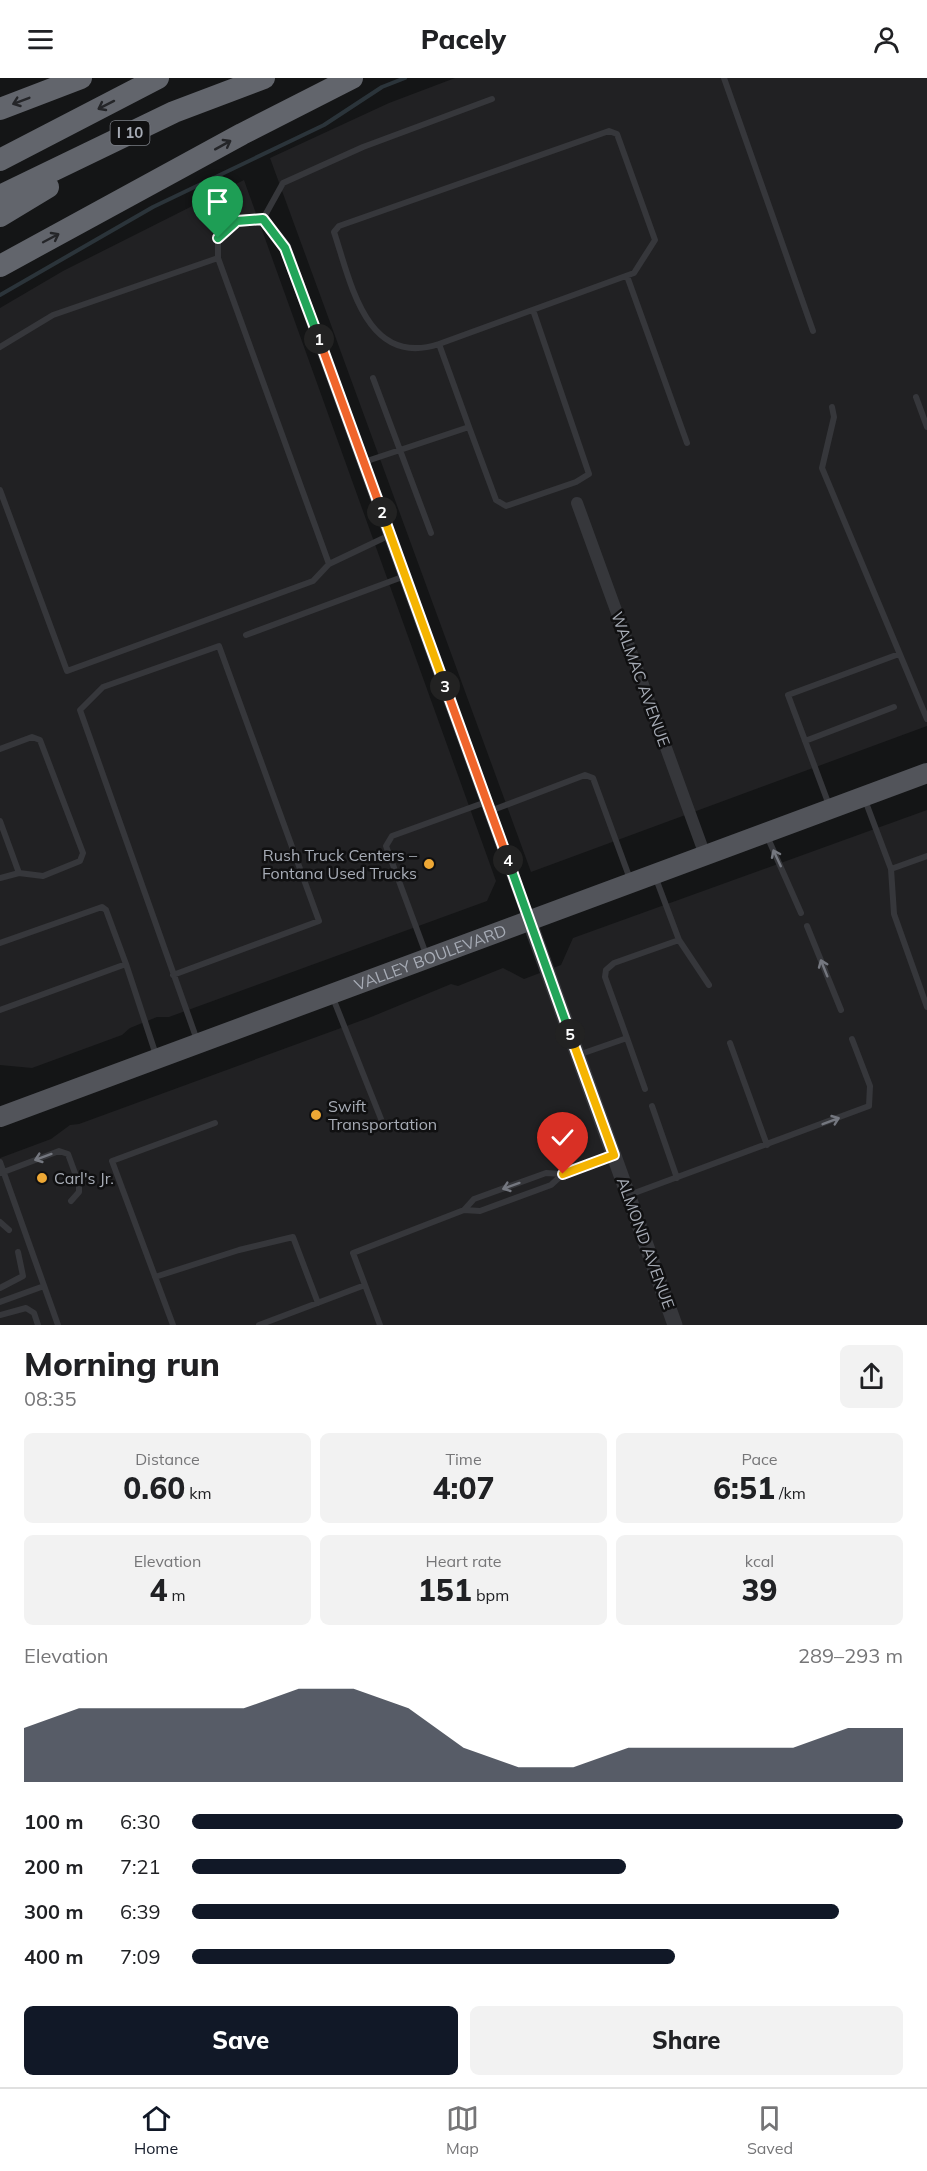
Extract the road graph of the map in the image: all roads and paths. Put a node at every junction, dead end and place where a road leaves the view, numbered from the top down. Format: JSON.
{"nodes":[{"id":1,"x":81,"y":78,"type":"edge"},
{"id":2,"x":158,"y":78,"type":"edge"},
{"id":3,"x":264,"y":78,"type":"edge"},
{"id":4,"x":352,"y":78,"type":"edge"},
{"id":5,"x":724,"y":78,"type":"edge"},
{"id":6,"x":492,"y":99,"type":"dead end"},
{"id":7,"x":0,"y":109,"type":"edge"},
{"id":8,"x":174,"y":112,"type":"junction"},
{"id":9,"x":0,"y":160,"type":"edge"},
{"id":10,"x":0,"y":196,"type":"edge"},
{"id":11,"x":0,"y":216,"type":"edge"},
{"id":12,"x":263,"y":219,"type":"junction"},
{"id":13,"x":219,"y":258,"type":"junction"},
{"id":14,"x":0,"y":266,"type":"edge"},
{"id":15,"x":627,"y":276,"type":"junction"},
{"id":16,"x":533,"y":310,"type":"junction"},
{"id":17,"x":813,"y":331,"type":"dead end"},
{"id":18,"x":440,"y":344,"type":"junction"},
{"id":19,"x":0,"y":347,"type":"edge"},
{"id":20,"x":373,"y":378,"type":"dead end"},
{"id":21,"x":916,"y":397,"type":"dead end"},
{"id":22,"x":832,"y":407,"type":"dead end"},
{"id":23,"x":469,"y":427,"type":"junction"},
{"id":24,"x":927,"y":427,"type":"edge"},
{"id":25,"x":687,"y":443,"type":"dead end"},
{"id":26,"x":400,"y":450,"type":"junction"},
{"id":27,"x":364,"y":462,"type":"junction"},
{"id":28,"x":0,"y":490,"type":"edge"},
{"id":29,"x":577,"y":502,"type":"dead end"},
{"id":30,"x":431,"y":533,"type":"dead end"},
{"id":31,"x":390,"y":534,"type":"junction"},
{"id":32,"x":329,"y":564,"type":"junction"},
{"id":33,"x":405,"y":576,"type":"junction"},
{"id":34,"x":246,"y":635,"type":"dead end"},
{"id":35,"x":899,"y":654,"type":"junction"},
{"id":36,"x":894,"y":707,"type":"dead end"},
{"id":37,"x":927,"y":719,"type":"edge"},
{"id":38,"x":805,"y":741,"type":"junction"},
{"id":39,"x":0,"y":748,"type":"edge"},
{"id":40,"x":927,"y":773,"type":"edge"},
{"id":41,"x":864,"y":796,"type":"junction"},
{"id":42,"x":488,"y":806,"type":"junction"},
{"id":43,"x":831,"y":809,"type":"junction"},
{"id":44,"x":0,"y":820,"type":"edge"},
{"id":45,"x":765,"y":833,"type":"junction"},
{"id":46,"x":705,"y":855,"type":"junction"},
{"id":47,"x":927,"y":856,"type":"edge"},
{"id":48,"x":891,"y":869,"type":"junction"},
{"id":49,"x":19,"y":873,"type":"junction"},
{"id":50,"x":654,"y":874,"type":"junction"},
{"id":51,"x":0,"y":878,"type":"edge"},
{"id":52,"x":631,"y":883,"type":"junction"},
{"id":53,"x":801,"y":913,"type":"dead end"},
{"id":54,"x":529,"y":921,"type":"junction"},
{"id":55,"x":807,"y":926,"type":"dead end"},
{"id":56,"x":679,"y":940,"type":"junction"},
{"id":57,"x":0,"y":943,"type":"edge"},
{"id":58,"x":428,"y":958,"type":"junction"},
{"id":59,"x":126,"y":964,"type":"junction"},
{"id":60,"x":173,"y":975,"type":"junction"},
{"id":61,"x":709,"y":985,"type":"dead end"},
{"id":62,"x":331,"y":994,"type":"junction"},
{"id":63,"x":927,"y":1007,"type":"edge"},
{"id":64,"x":0,"y":1010,"type":"edge"},
{"id":65,"x":842,"y":1010,"type":"dead end"},
{"id":66,"x":627,"y":1038,"type":"junction"},
{"id":67,"x":852,"y":1039,"type":"dead end"},
{"id":68,"x":199,"y":1043,"type":"junction"},
{"id":69,"x":730,"y":1043,"type":"dead end"},
{"id":70,"x":578,"y":1055,"type":"junction"},
{"id":71,"x":158,"y":1059,"type":"junction"},
{"id":72,"x":645,"y":1089,"type":"dead end"},
{"id":73,"x":651,"y":1106,"type":"dead end"},
{"id":74,"x":0,"y":1117,"type":"edge"},
{"id":75,"x":214,"y":1123,"type":"dead end"},
{"id":76,"x":385,"y":1129,"type":"dead end"},
{"id":77,"x":767,"y":1145,"type":"junction"},
{"id":78,"x":614,"y":1155,"type":"junction"},
{"id":79,"x":0,"y":1162,"type":"edge"},
{"id":80,"x":2,"y":1173,"type":"edge"},
{"id":81,"x":563,"y":1174,"type":"junction"},
{"id":82,"x":677,"y":1178,"type":"junction"},
{"id":83,"x":628,"y":1195,"type":"junction"},
{"id":84,"x":71,"y":1201,"type":"dead end"},
{"id":85,"x":464,"y":1210,"type":"junction"},
{"id":86,"x":0,"y":1222,"type":"edge"},
{"id":87,"x":9,"y":1230,"type":"dead end"},
{"id":88,"x":18,"y":1252,"type":"dead end"},
{"id":89,"x":155,"y":1277,"type":"junction"},
{"id":90,"x":365,"y":1285,"type":"junction"},
{"id":91,"x":44,"y":1286,"type":"junction"},
{"id":92,"x":0,"y":1288,"type":"edge"},
{"id":93,"x":0,"y":1302,"type":"edge"},
{"id":94,"x":318,"y":1303,"type":"junction"},
{"id":95,"x":0,"y":1315,"type":"edge"},
{"id":96,"x":38,"y":1325,"type":"edge"},
{"id":97,"x":58,"y":1325,"type":"edge"},
{"id":98,"x":172,"y":1325,"type":"edge"},
{"id":99,"x":259,"y":1325,"type":"edge"},
{"id":100,"x":380,"y":1325,"type":"edge"},
{"id":101,"x":675,"y":1325,"type":"edge"}],
"edges":[{"from":1,"to":7,"type":"highway","one_way":true},
{"from":2,"to":9,"type":"highway","number":"I 10","one_way":true},
{"from":3,"to":8,"type":"highway","number":"I 10"},
{"from":14,"to":4,"type":"highway","one_way":true},
{"from":5,"to":17,"type":"lane"},
{"from":6,"to":12,"type":"lane"},
{"from":8,"to":10,"type":"highway","number":"I 10"},
{"from":8,"to":11,"type":"highway"},
{"from":12,"to":13,"type":"lane"},
{"from":12,"to":27,"type":"street","name":"ALMOND AVENUE"},
{"from":13,"to":19,"type":"lane"},
{"from":13,"to":32,"type":"lane"},
{"from":15,"to":16,"type":"lane"},
{"from":15,"to":18,"type":"lane"},
{"from":15,"to":25,"type":"lane"},
{"from":16,"to":18,"type":"lane"},
{"from":16,"to":23,"type":"lane"},
{"from":18,"to":23,"type":"lane"},
{"from":20,"to":26,"type":"lane"},
{"from":21,"to":24,"type":"lane"},
{"from":22,"to":35,"type":"lane"},
{"from":23,"to":26,"type":"lane"},
{"from":26,"to":27,"type":"lane"},
{"from":26,"to":30,"type":"lane"},
{"from":27,"to":31,"type":"street","name":"ALMOND AVENUE"},
{"from":28,"to":32,"type":"lane"},
{"from":29,"to":46,"type":"street","name":"WALMAC AVENUE"},
{"from":31,"to":32,"type":"lane"},
{"from":31,"to":33,"type":"street","name":"ALMOND AVENUE"},
{"from":33,"to":34,"type":"lane"},
{"from":33,"to":42,"type":"street","name":"ALMOND AVENUE"},
{"from":35,"to":37,"type":"lane"},
{"from":35,"to":38,"type":"lane"},
{"from":36,"to":38,"type":"lane"},
{"from":38,"to":43,"type":"lane"},
{"from":39,"to":49,"type":"lane"},
{"from":40,"to":41,"type":"main road","name":"VALLEY BOULEVARD"},
{"from":41,"to":43,"type":"main road","name":"VALLEY BOULEVARD"},
{"from":41,"to":48,"type":"lane"},
{"from":42,"to":52,"type":"lane"},
{"from":42,"to":54,"type":"street","name":"ALMOND AVENUE"},
{"from":42,"to":58,"type":"lane"},
{"from":43,"to":45,"type":"main road","name":"VALLEY BOULEVARD"},
{"from":44,"to":49,"type":"lane"},
{"from":45,"to":46,"type":"main road","name":"VALLEY BOULEVARD"},
{"from":53,"to":45,"type":"lane","one_way":true},
{"from":46,"to":50,"type":"main road","name":"VALLEY BOULEVARD"},
{"from":47,"to":48,"type":"lane"},
{"from":48,"to":63,"type":"lane"},
{"from":49,"to":51,"type":"lane"},
{"from":50,"to":52,"type":"main road","name":"VALLEY BOULEVARD"},
{"from":50,"to":56,"type":"lane"},
{"from":52,"to":54,"type":"main road","name":"VALLEY BOULEVARD"},
{"from":54,"to":58,"type":"main road","name":"VALLEY BOULEVARD"},
{"from":54,"to":70,"type":"street","name":"ALMOND AVENUE"},
{"from":65,"to":55,"type":"lane","one_way":true},
{"from":56,"to":61,"type":"lane"},
{"from":56,"to":66,"type":"lane"},
{"from":57,"to":59,"type":"lane"},
{"from":58,"to":62,"type":"main road","name":"VALLEY BOULEVARD"},
{"from":59,"to":64,"type":"lane"},
{"from":59,"to":71,"type":"lane"},
{"from":60,"to":60,"type":"lane"},
{"from":60,"to":68,"type":"lane"},
{"from":62,"to":68,"type":"main road","name":"VALLEY BOULEVARD"},
{"from":62,"to":76,"type":"lane"},
{"from":66,"to":70,"type":"lane"},
{"from":66,"to":72,"type":"lane"},
{"from":77,"to":67,"type":"lane","one_way":true},
{"from":68,"to":71,"type":"main road","name":"VALLEY BOULEVARD"},
{"from":69,"to":77,"type":"lane"},
{"from":70,"to":78,"type":"street","name":"ALMOND AVENUE"},
{"from":71,"to":74,"type":"main road","name":"VALLEY BOULEVARD"},
{"from":73,"to":82,"type":"lane"},
{"from":75,"to":89,"type":"lane"},
{"from":77,"to":82,"type":"lane"},
{"from":78,"to":81,"type":"lane"},
{"from":78,"to":83,"type":"street","name":"ALMOND AVENUE"},
{"from":79,"to":80,"type":"lane"},
{"from":84,"to":80,"type":"lane","one_way":true},
{"from":80,"to":91,"type":"lane"},
{"from":81,"to":85,"type":"lane"},
{"from":81,"to":85,"type":"lane","one_way":true},
{"from":82,"to":83,"type":"lane"},
{"from":83,"to":101,"type":"street","name":"ALMOND AVENUE"},
{"from":85,"to":90,"type":"lane"},
{"from":86,"to":87,"type":"lane"},
{"from":88,"to":92,"type":"lane"},
{"from":89,"to":94,"type":"lane"},
{"from":89,"to":98,"type":"lane"},
{"from":90,"to":94,"type":"lane"},
{"from":90,"to":100,"type":"lane"},
{"from":91,"to":93,"type":"lane"},
{"from":91,"to":97,"type":"lane"},
{"from":94,"to":99,"type":"lane"},
{"from":95,"to":96,"type":"lane"}]}
